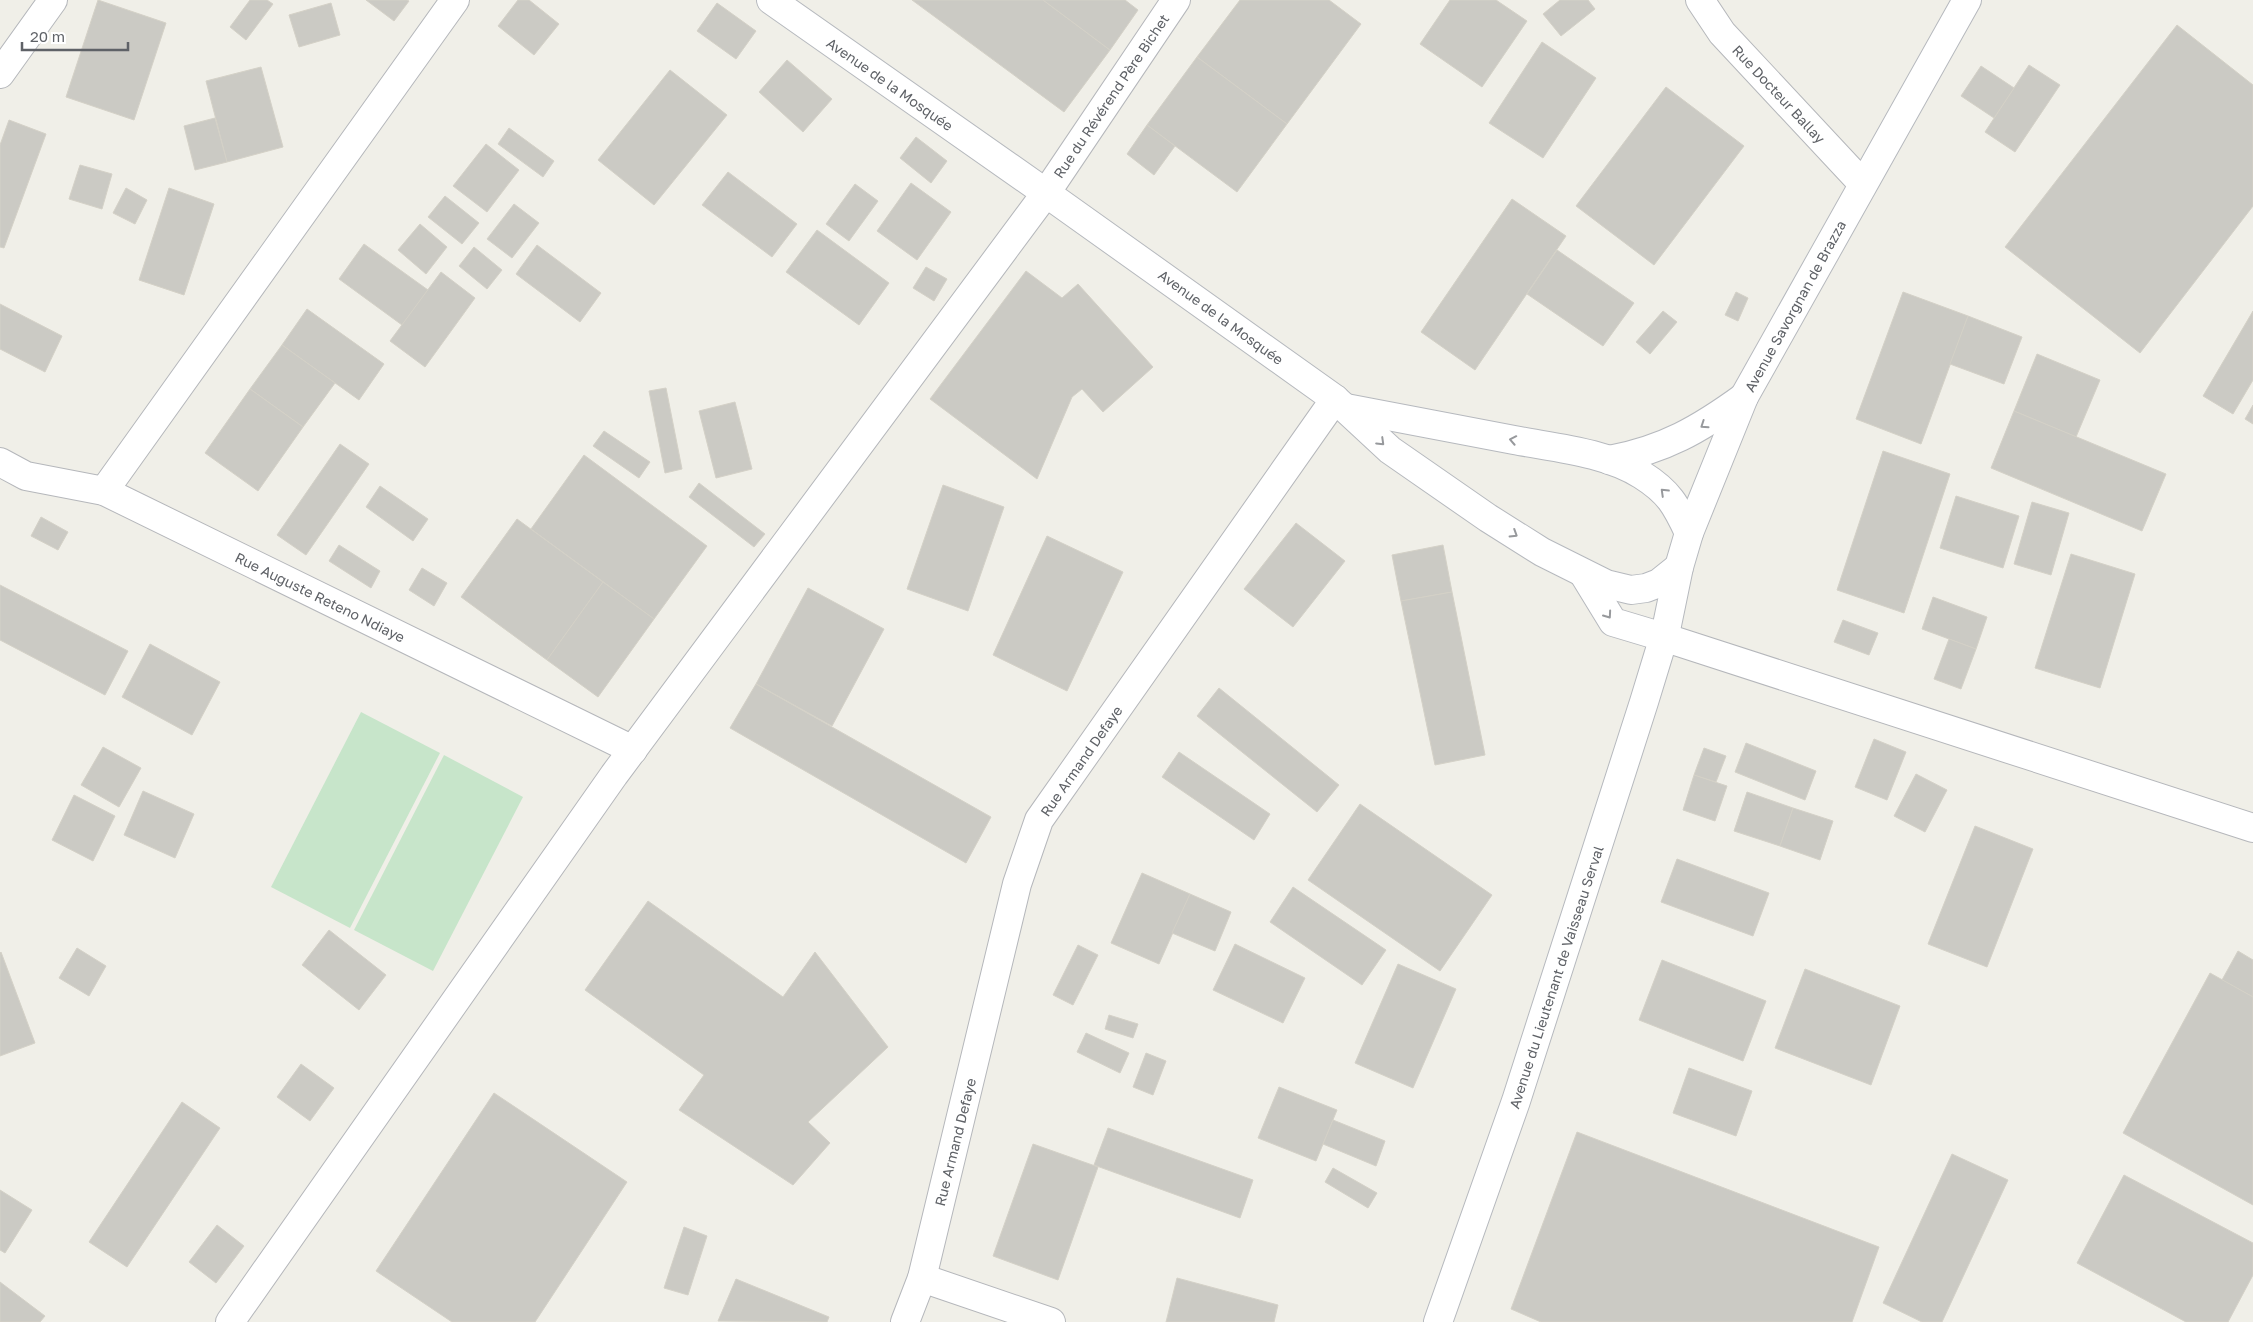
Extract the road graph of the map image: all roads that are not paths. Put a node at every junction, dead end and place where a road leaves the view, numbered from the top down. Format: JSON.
{"nodes":[{"id":1,"x":52,"y":0,"type":"edge"},
{"id":2,"x":455,"y":0,"type":"edge"},
{"id":3,"x":771,"y":0,"type":"edge"},
{"id":4,"x":1176,"y":0,"type":"edge"},
{"id":5,"x":1700,"y":0,"type":"edge"},
{"id":6,"x":1967,"y":0,"type":"edge"},
{"id":7,"x":0,"y":74,"type":"edge"},
{"id":8,"x":1862,"y":183,"type":"junction"},
{"id":9,"x":1046,"y":192,"type":"junction"},
{"id":10,"x":1744,"y":397,"type":"junction"},
{"id":11,"x":1340,"y":403,"type":"junction"},
{"id":12,"x":1609,"y":460,"type":"junction"},
{"id":13,"x":0,"y":462,"type":"edge"},
{"id":14,"x":104,"y":491,"type":"junction"},
{"id":15,"x":1689,"y":533,"type":"junction"},
{"id":16,"x":1679,"y":567,"type":"junction"},
{"id":17,"x":1583,"y":573,"type":"junction"},
{"id":18,"x":1664,"y":634,"type":"junction"},
{"id":19,"x":633,"y":750,"type":"junction"},
{"id":20,"x":2253,"y":828,"type":"edge"},
{"id":21,"x":922,"y":1278,"type":"junction"},
{"id":22,"x":230,"y":1322,"type":"edge"},
{"id":23,"x":905,"y":1322,"type":"edge"},
{"id":24,"x":1051,"y":1322,"type":"edge"},
{"id":25,"x":1438,"y":1322,"type":"edge"}],
"edges":[{"from":1,"to":7,"type":"street"},
{"from":2,"to":14,"type":"street"},
{"from":3,"to":9,"type":"street","name":"Avenue de la Mosquée"},
{"from":4,"to":9,"type":"street","name":"Rue du Révérend Père Bichet"},
{"from":5,"to":8,"type":"street","name":"Rue Docteur Ballay"},
{"from":6,"to":8,"type":"street","name":"Avenue Savorgnan de Brazza"},
{"from":8,"to":10,"type":"street","name":"Avenue Savorgnan de Brazza"},
{"from":9,"to":11,"type":"street","name":"Avenue de la Mosquée"},
{"from":9,"to":19,"type":"street","name":"Rue du Révérend Père Bichet"},
{"from":10,"to":12,"type":"street","one_way":true},
{"from":10,"to":15,"type":"street","name":"Avenue Savorgnan de Brazza"},
{"from":12,"to":11,"type":"street","one_way":true},
{"from":11,"to":17,"type":"street","name":"Avenue de la Mosquée","one_way":true},
{"from":11,"to":21,"type":"street","name":"Rue Armand Defaye"},
{"from":15,"to":12,"type":"street","one_way":true},
{"from":13,"to":14,"type":"street","name":"Rue Auguste Reteno Ndiaye"},
{"from":14,"to":19,"type":"street","name":"Rue Auguste Reteno Ndiaye"},
{"from":15,"to":16,"type":"street","name":"Avenue Savorgnan de Brazza"},
{"from":16,"to":17,"type":"street","name":"Avenue de la Mosquée"},
{"from":16,"to":18,"type":"street","name":"Avenue Savorgnan de Brazza"},
{"from":17,"to":18,"type":"street","one_way":true},
{"from":18,"to":20,"type":"street"},
{"from":18,"to":25,"type":"street","name":"Avenue du Lieutenant de Vaisseau Serval"},
{"from":19,"to":22,"type":"street","name":"Rue du Révérend Père Bichet"},
{"from":21,"to":23,"type":"street","name":"Rue Armand Defaye"},
{"from":21,"to":24,"type":"street"}]}
